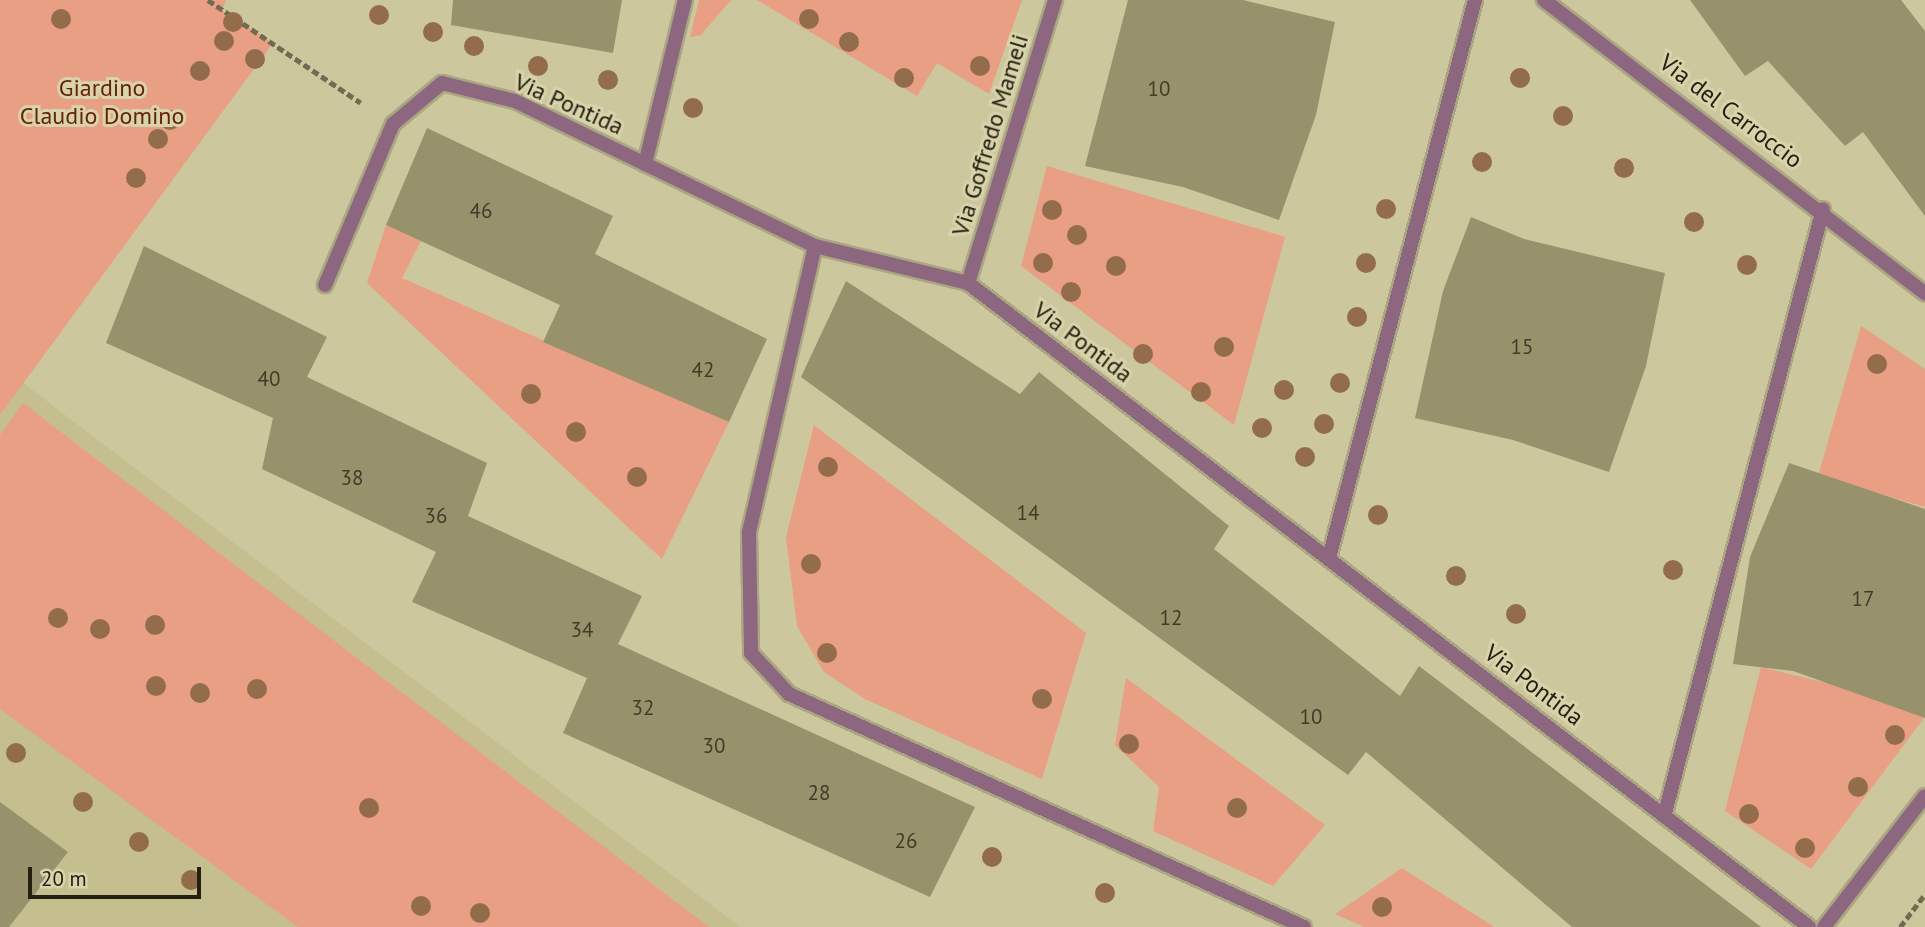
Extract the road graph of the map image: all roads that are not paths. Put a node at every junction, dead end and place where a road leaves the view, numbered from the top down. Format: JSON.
{"nodes":[{"id":1,"x":685,"y":0,"type":"edge"},
{"id":2,"x":1055,"y":0,"type":"edge"},
{"id":3,"x":1475,"y":0,"type":"edge"},
{"id":4,"x":1544,"y":0,"type":"edge"},
{"id":5,"x":645,"y":164,"type":"junction"},
{"id":6,"x":1823,"y":209,"type":"junction"},
{"id":7,"x":815,"y":246,"type":"junction"},
{"id":8,"x":1889,"y":261,"type":"junction"},
{"id":9,"x":968,"y":283,"type":"junction"},
{"id":10,"x":1925,"y":284,"type":"edge"},
{"id":11,"x":325,"y":285,"type":"dead end"},
{"id":12,"x":1925,"y":293,"type":"edge"},
{"id":13,"x":1329,"y":558,"type":"junction"},
{"id":14,"x":1925,"y":796,"type":"edge"},
{"id":15,"x":1665,"y":813,"type":"junction"},
{"id":16,"x":1304,"y":927,"type":"edge"},
{"id":17,"x":1809,"y":927,"type":"edge"},
{"id":18,"x":1824,"y":927,"type":"edge"}],
"edges":[{"from":1,"to":5,"type":"street"},
{"from":2,"to":9,"type":"street","name":"Via Goffredo Mameli"},
{"from":3,"to":13,"type":"street"},
{"from":4,"to":6,"type":"street","name":"Via del Carroccio"},
{"from":5,"to":7,"type":"street","name":"Via Pontida"},
{"from":5,"to":11,"type":"street","name":"Via Pontida"},
{"from":6,"to":8,"type":"street","name":"Via del Carroccio"},
{"from":6,"to":15,"type":"street"},
{"from":7,"to":9,"type":"street","name":"Via Pontida"},
{"from":7,"to":16,"type":"street"},
{"from":8,"to":10,"type":"street","name":"Via del Carroccio"},
{"from":8,"to":12,"type":"street","name":"Via del Carroccio"},
{"from":9,"to":13,"type":"street","name":"Via Pontida"},
{"from":13,"to":15,"type":"street","name":"Via Pontida"},
{"from":14,"to":18,"type":"street"},
{"from":15,"to":17,"type":"street","name":"Via Pontida"}]}
